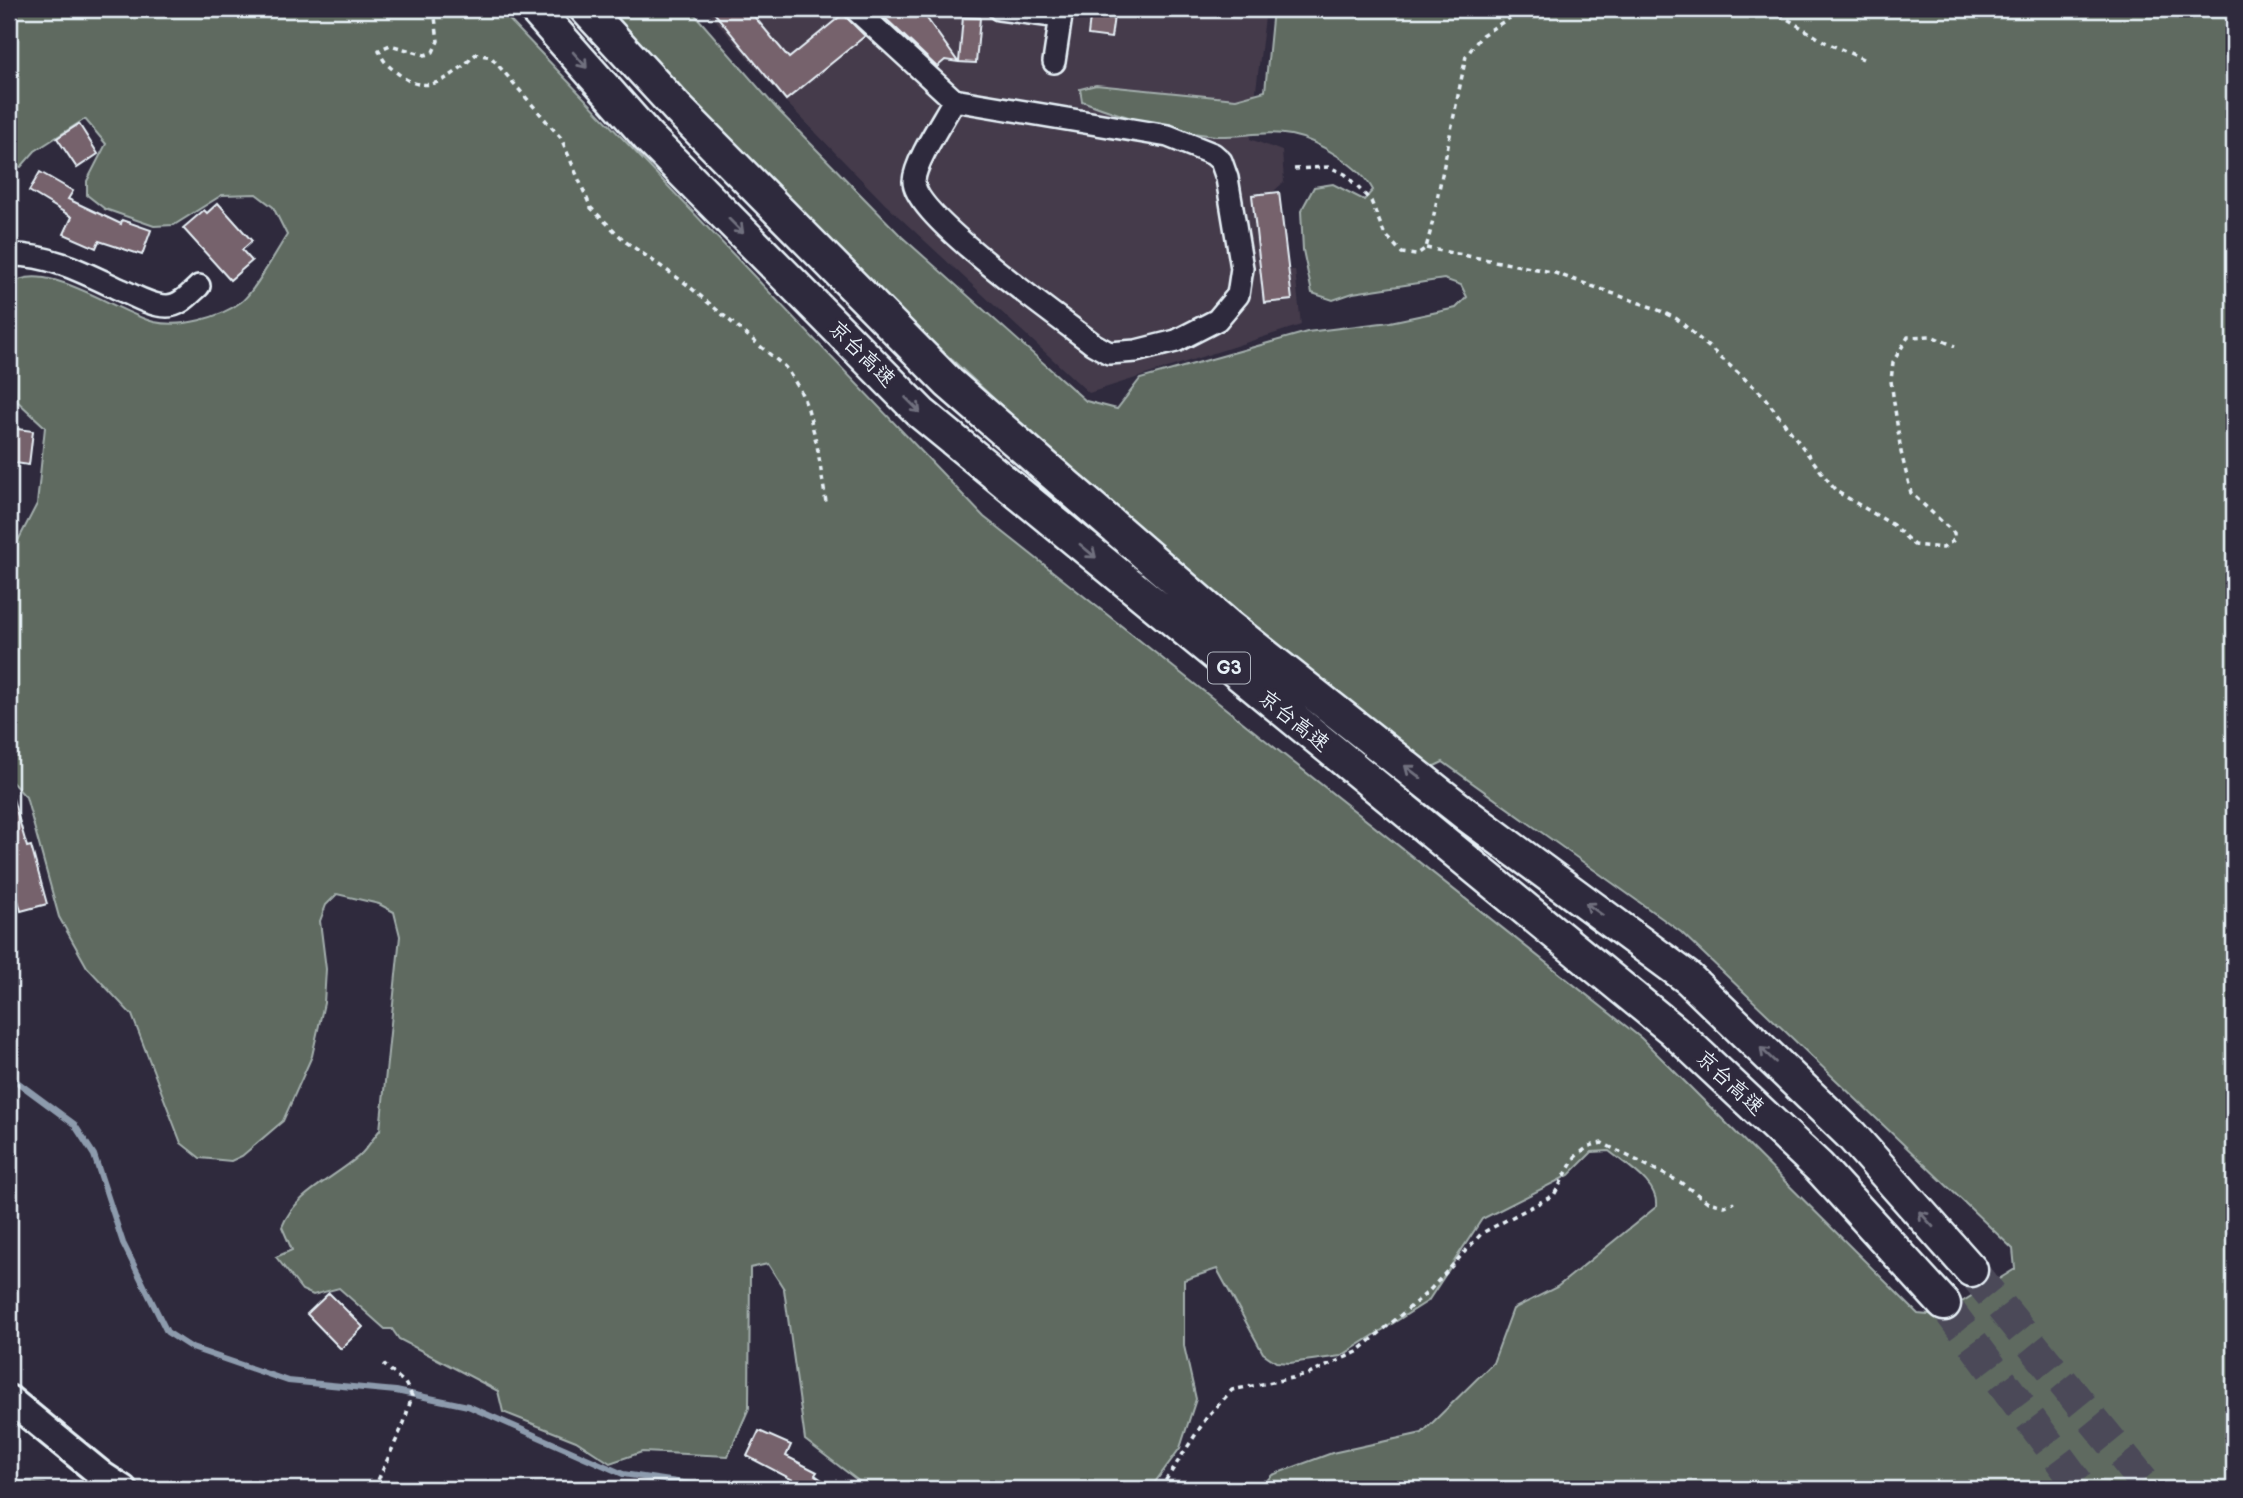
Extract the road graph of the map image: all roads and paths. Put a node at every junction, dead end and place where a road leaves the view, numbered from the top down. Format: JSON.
{"nodes":[{"id":1,"x":434,"y":9,"type":"edge"},
{"id":2,"x":535,"y":9,"type":"edge"},
{"id":3,"x":586,"y":9,"type":"edge"},
{"id":4,"x":855,"y":9,"type":"edge"},
{"id":5,"x":999,"y":9,"type":"edge"},
{"id":6,"x":1524,"y":9,"type":"edge"},
{"id":7,"x":1772,"y":9,"type":"edge"},
{"id":8,"x":1061,"y":13,"type":"edge"},
{"id":9,"x":1863,"y":58,"type":"dead end"},
{"id":10,"x":1054,"y":62,"type":"dead end"},
{"id":11,"x":954,"y":100,"type":"junction"},
{"id":12,"x":1294,"y":169,"type":"dead end"},
{"id":13,"x":1426,"y":248,"type":"junction"},
{"id":14,"x":9,"y":255,"type":"edge"},
{"id":15,"x":198,"y":286,"type":"dead end"},
{"id":16,"x":1955,"y":346,"type":"dead end"},
{"id":17,"x":826,"y":502,"type":"dead end"},
{"id":18,"x":1734,"y":1202,"type":"dead end"},
{"id":19,"x":1971,"y":1270,"type":"tunnel mouth"},
{"id":20,"x":1944,"y":1304,"type":"tunnel mouth"},
{"id":21,"x":383,"y":1364,"type":"dead end"},
{"id":22,"x":9,"y":1399,"type":"edge"},
{"id":23,"x":123,"y":1489,"type":"edge"},
{"id":24,"x":374,"y":1489,"type":"edge"},
{"id":25,"x":1160,"y":1489,"type":"edge"}],
"edges":[{"from":1,"to":17,"type":"path"},
{"from":2,"to":20,"type":"highway","name":"京台高速","number":"G3","one_way":true},
{"from":19,"to":3,"type":"highway","name":"京台高速","number":"G3","one_way":true},
{"from":4,"to":11,"type":"lane"},
{"from":5,"to":8,"type":"lane"},
{"from":6,"to":13,"type":"path"},
{"from":7,"to":9,"type":"path"},
{"from":8,"to":10,"type":"lane"},
{"from":11,"to":11,"type":"lane"},
{"from":12,"to":13,"type":"path"},
{"from":13,"to":16,"type":"path"},
{"from":14,"to":15,"type":"lane"},
{"from":18,"to":25,"type":"path"},
{"from":21,"to":24,"type":"path"},
{"from":22,"to":23,"type":"main road"}]}
